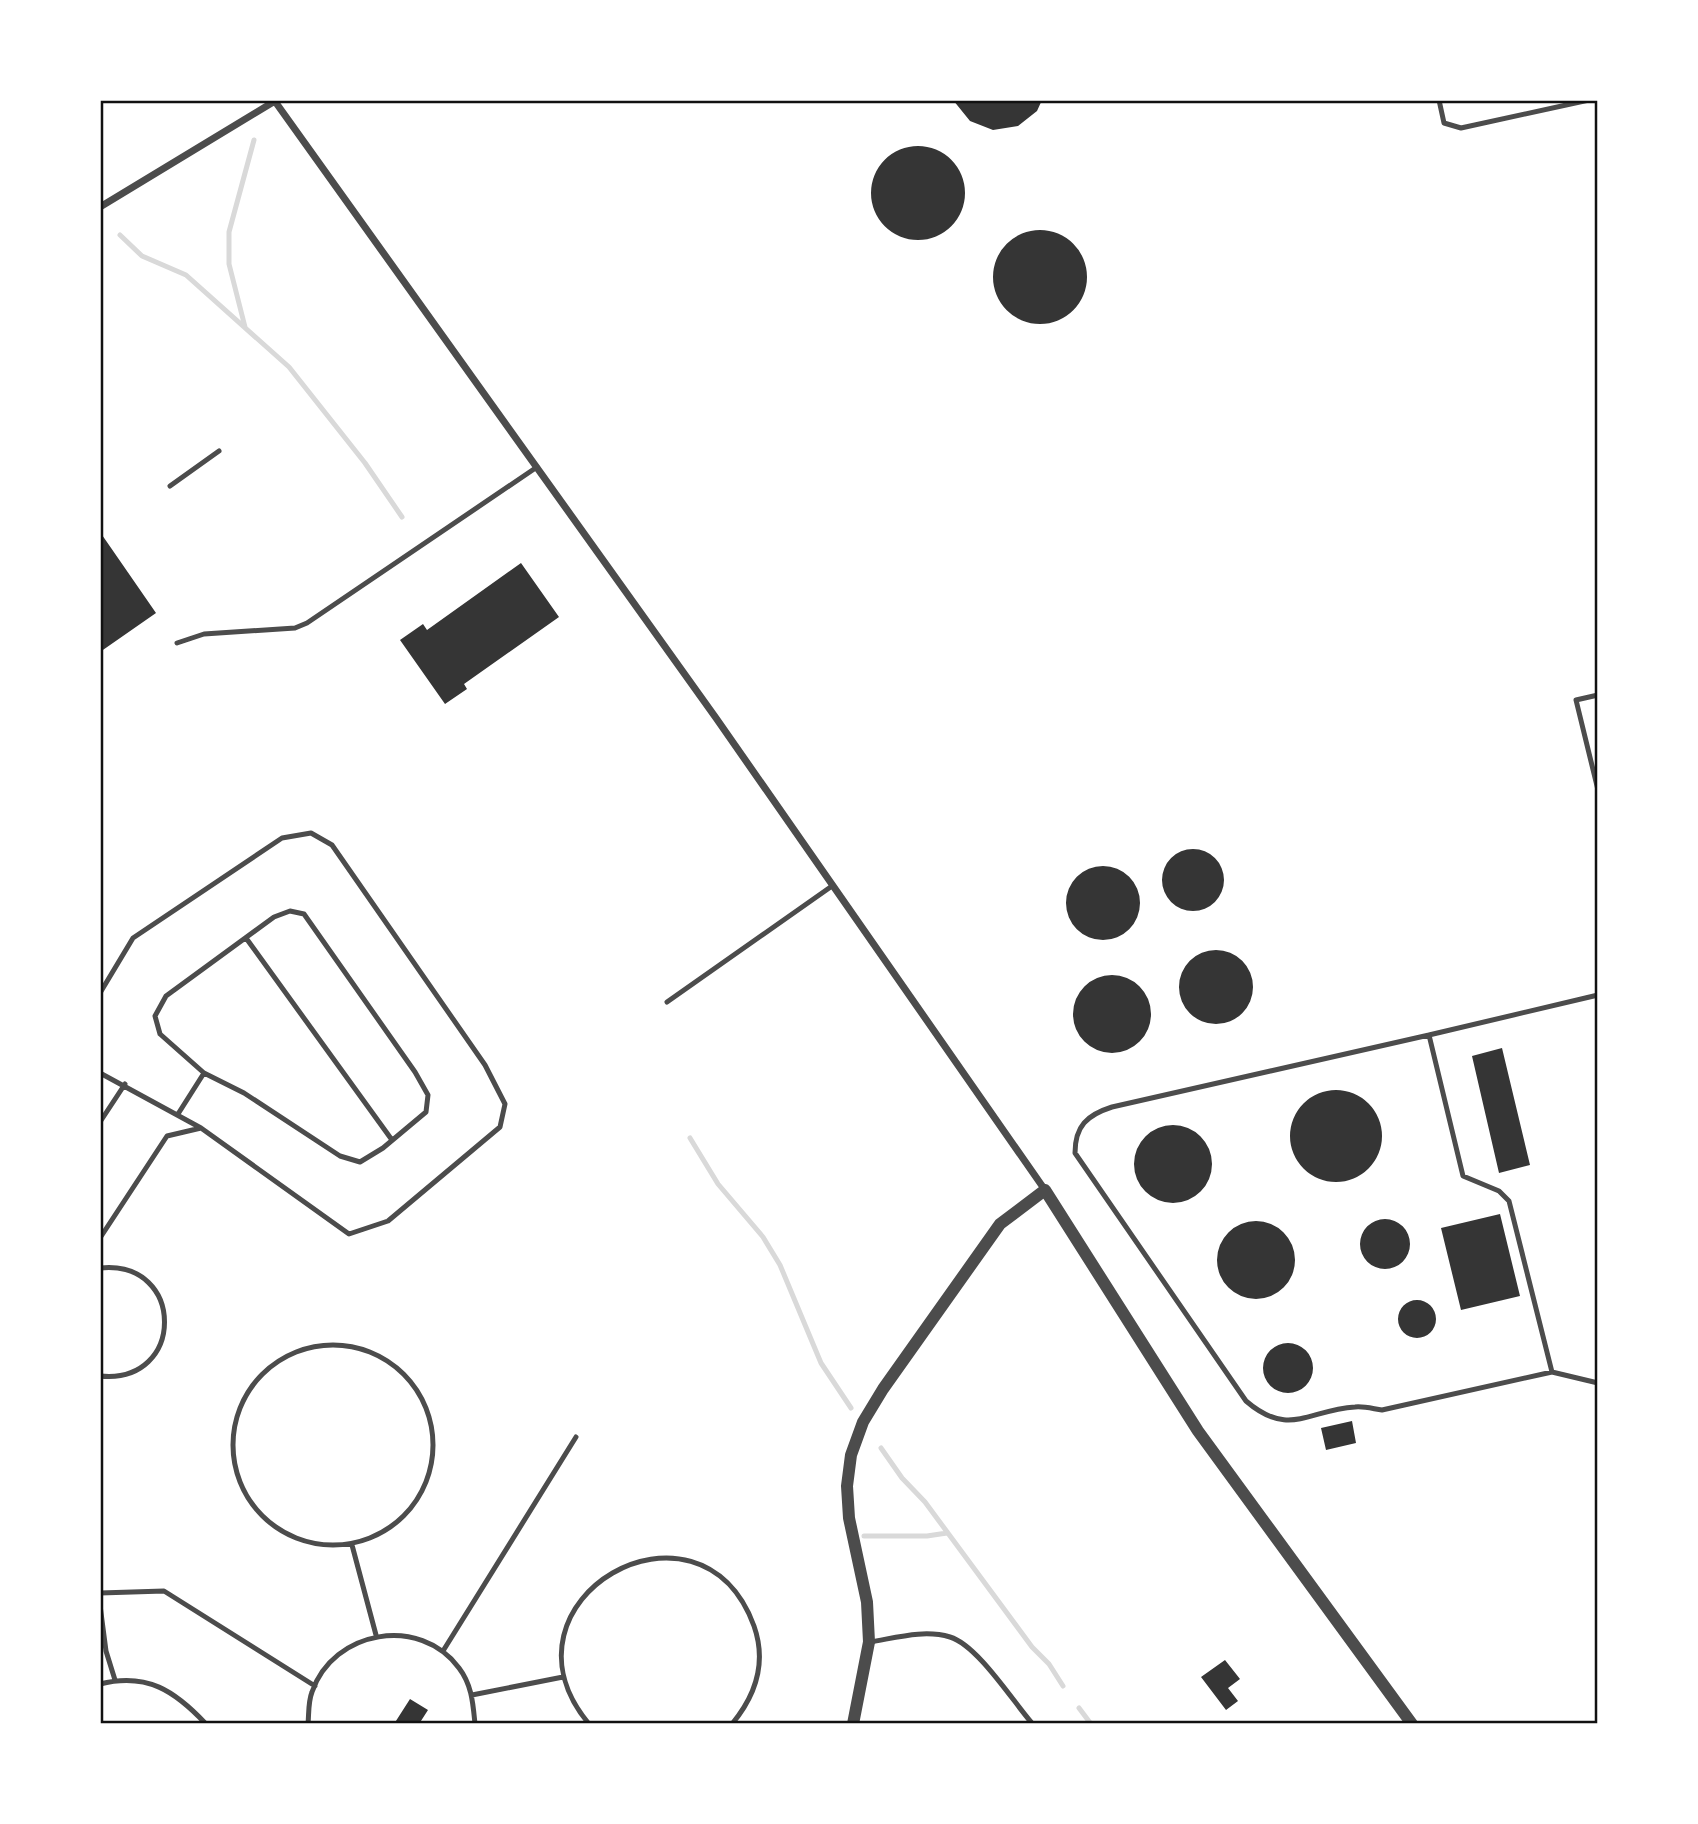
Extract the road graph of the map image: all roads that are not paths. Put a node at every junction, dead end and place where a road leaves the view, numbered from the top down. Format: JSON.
{"nodes":[{"id":1,"x":274,"y":100,"type":"edge"},
{"id":2,"x":1438,"y":100,"type":"edge"},
{"id":3,"x":1589,"y":100,"type":"edge"},
{"id":4,"x":100,"y":207,"type":"edge"},
{"id":5,"x":219,"y":451,"type":"dead end"},
{"id":6,"x":537,"y":467,"type":"junction"},
{"id":7,"x":170,"y":485,"type":"dead end"},
{"id":8,"x":177,"y":643,"type":"dead end"},
{"id":9,"x":1598,"y":695,"type":"edge"},
{"id":10,"x":1598,"y":790,"type":"edge"},
{"id":11,"x":832,"y":887,"type":"junction"},
{"id":12,"x":246,"y":937,"type":"junction"},
{"id":13,"x":100,"y":993,"type":"edge"},
{"id":14,"x":1598,"y":995,"type":"edge"},
{"id":15,"x":667,"y":1002,"type":"dead end"},
{"id":16,"x":1429,"y":1034,"type":"junction"},
{"id":17,"x":100,"y":1073,"type":"edge"},
{"id":18,"x":204,"y":1073,"type":"junction"},
{"id":19,"x":125,"y":1084,"type":"junction"},
{"id":20,"x":178,"y":1114,"type":"junction"},
{"id":21,"x":100,"y":1122,"type":"edge"},
{"id":22,"x":201,"y":1128,"type":"junction"},
{"id":23,"x":392,"y":1140,"type":"junction"},
{"id":24,"x":1045,"y":1190,"type":"junction"},
{"id":25,"x":100,"y":1238,"type":"edge"},
{"id":26,"x":100,"y":1268,"type":"edge"},
{"id":27,"x":1552,"y":1372,"type":"junction"},
{"id":28,"x":100,"y":1376,"type":"edge"},
{"id":29,"x":1598,"y":1383,"type":"edge"},
{"id":30,"x":576,"y":1437,"type":"dead end"},
{"id":31,"x":352,"y":1545,"type":"junction"},
{"id":32,"x":100,"y":1592,"type":"edge"},
{"id":33,"x":100,"y":1605,"type":"edge"},
{"id":34,"x":376,"y":1635,"type":"junction"},
{"id":35,"x":869,"y":1642,"type":"junction"},
{"id":36,"x":443,"y":1651,"type":"junction"},
{"id":37,"x":563,"y":1677,"type":"junction"},
{"id":38,"x":115,"y":1680,"type":"junction"},
{"id":39,"x":100,"y":1684,"type":"edge"},
{"id":40,"x":315,"y":1686,"type":"junction"},
{"id":41,"x":472,"y":1695,"type":"junction"},
{"id":42,"x":1031,"y":1722,"type":"dead end"},
{"id":43,"x":206,"y":1724,"type":"edge"},
{"id":44,"x":308,"y":1724,"type":"edge"},
{"id":45,"x":475,"y":1724,"type":"edge"},
{"id":46,"x":589,"y":1724,"type":"edge"},
{"id":47,"x":732,"y":1724,"type":"edge"},
{"id":48,"x":853,"y":1724,"type":"edge"},
{"id":49,"x":1412,"y":1724,"type":"edge"}],
"edges":[{"from":1,"to":4,"type":"street"},
{"from":1,"to":6,"type":"street"},
{"from":2,"to":3,"type":"lane"},
{"from":5,"to":7,"type":"lane"},
{"from":6,"to":8,"type":"lane"},
{"from":6,"to":11,"type":"street"},
{"from":9,"to":10,"type":"lane"},
{"from":11,"to":15,"type":"lane"},
{"from":11,"to":24,"type":"street"},
{"from":12,"to":18,"type":"lane"},
{"from":12,"to":23,"type":"lane"},
{"from":12,"to":23,"type":"lane"},
{"from":13,"to":22,"type":"lane"},
{"from":14,"to":16,"type":"lane"},
{"from":16,"to":27,"type":"lane"},
{"from":16,"to":27,"type":"lane"},
{"from":17,"to":19,"type":"lane"},
{"from":18,"to":20,"type":"lane"},
{"from":18,"to":23,"type":"lane"},
{"from":19,"to":20,"type":"lane"},
{"from":19,"to":21,"type":"lane"},
{"from":20,"to":22,"type":"lane"},
{"from":22,"to":25,"type":"lane"},
{"from":24,"to":35,"type":"street"},
{"from":24,"to":49,"type":"street"},
{"from":26,"to":28,"type":"lane"},
{"from":27,"to":29,"type":"lane"},
{"from":30,"to":36,"type":"lane"},
{"from":31,"to":31,"type":"lane"},
{"from":31,"to":34,"type":"lane"},
{"from":32,"to":40,"type":"lane"},
{"from":33,"to":38,"type":"lane"},
{"from":34,"to":36,"type":"lane"},
{"from":34,"to":40,"type":"lane"},
{"from":35,"to":42,"type":"lane"},
{"from":35,"to":48,"type":"street"},
{"from":36,"to":41,"type":"lane"},
{"from":37,"to":41,"type":"lane"},
{"from":37,"to":46,"type":"lane"},
{"from":37,"to":47,"type":"lane"},
{"from":38,"to":39,"type":"lane"},
{"from":38,"to":43,"type":"lane"},
{"from":40,"to":44,"type":"lane"},
{"from":41,"to":45,"type":"lane"}]}
